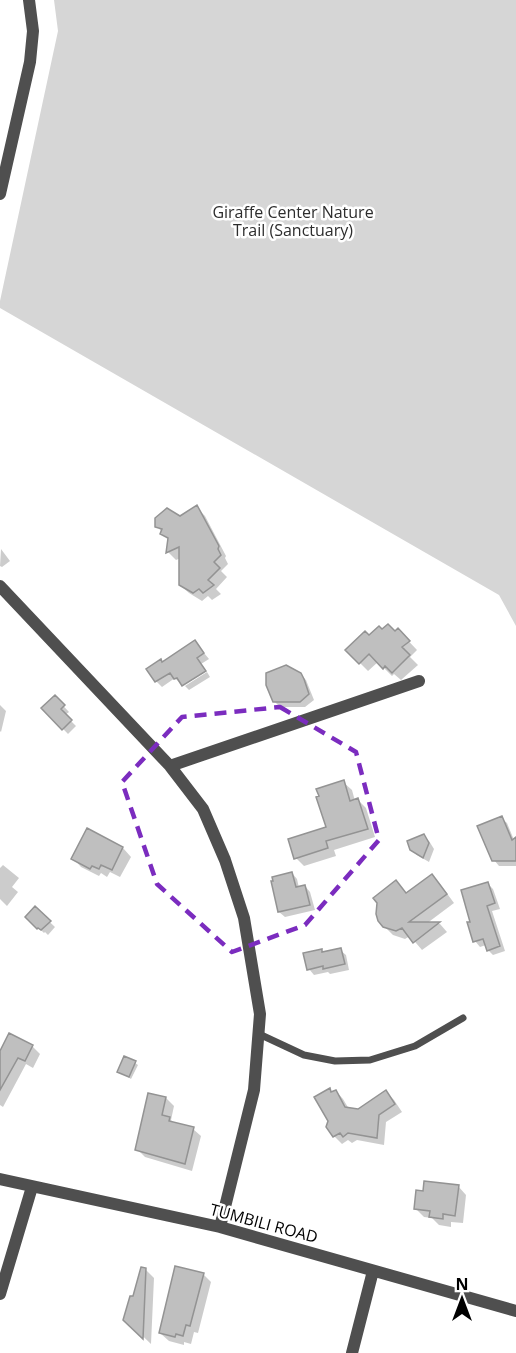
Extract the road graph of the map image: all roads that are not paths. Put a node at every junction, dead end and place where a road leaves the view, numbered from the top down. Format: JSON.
{"nodes":[{"id":1,"x":29,"y":0,"type":"edge"},
{"id":2,"x":0,"y":194,"type":"edge"},
{"id":3,"x":0,"y":586,"type":"edge"},
{"id":4,"x":418,"y":681,"type":"dead end"},
{"id":5,"x":170,"y":766,"type":"junction"},
{"id":6,"x":463,"y":1018,"type":"dead end"},
{"id":7,"x":258,"y":1034,"type":"junction"},
{"id":8,"x":0,"y":1179,"type":"edge"},
{"id":9,"x":32,"y":1187,"type":"junction"},
{"id":10,"x":220,"y":1227,"type":"junction"},
{"id":11,"x":373,"y":1271,"type":"junction"},
{"id":12,"x":0,"y":1294,"type":"edge"},
{"id":13,"x":516,"y":1311,"type":"edge"},
{"id":14,"x":352,"y":1353,"type":"edge"}],
"edges":[{"from":1,"to":2,"type":"street"},
{"from":3,"to":5,"type":"street"},
{"from":4,"to":5,"type":"street"},
{"from":5,"to":7,"type":"street"},
{"from":6,"to":7,"type":"lane"},
{"from":7,"to":10,"type":"street"},
{"from":8,"to":9,"type":"street","name":"TUMBILI ROAD"},
{"from":9,"to":10,"type":"street","name":"TUMBILI ROAD"},
{"from":9,"to":12,"type":"street"},
{"from":10,"to":11,"type":"street","name":"TUMBILI ROAD"},
{"from":11,"to":13,"type":"street","name":"TUMBILI ROAD"},
{"from":11,"to":14,"type":"street"}]}
